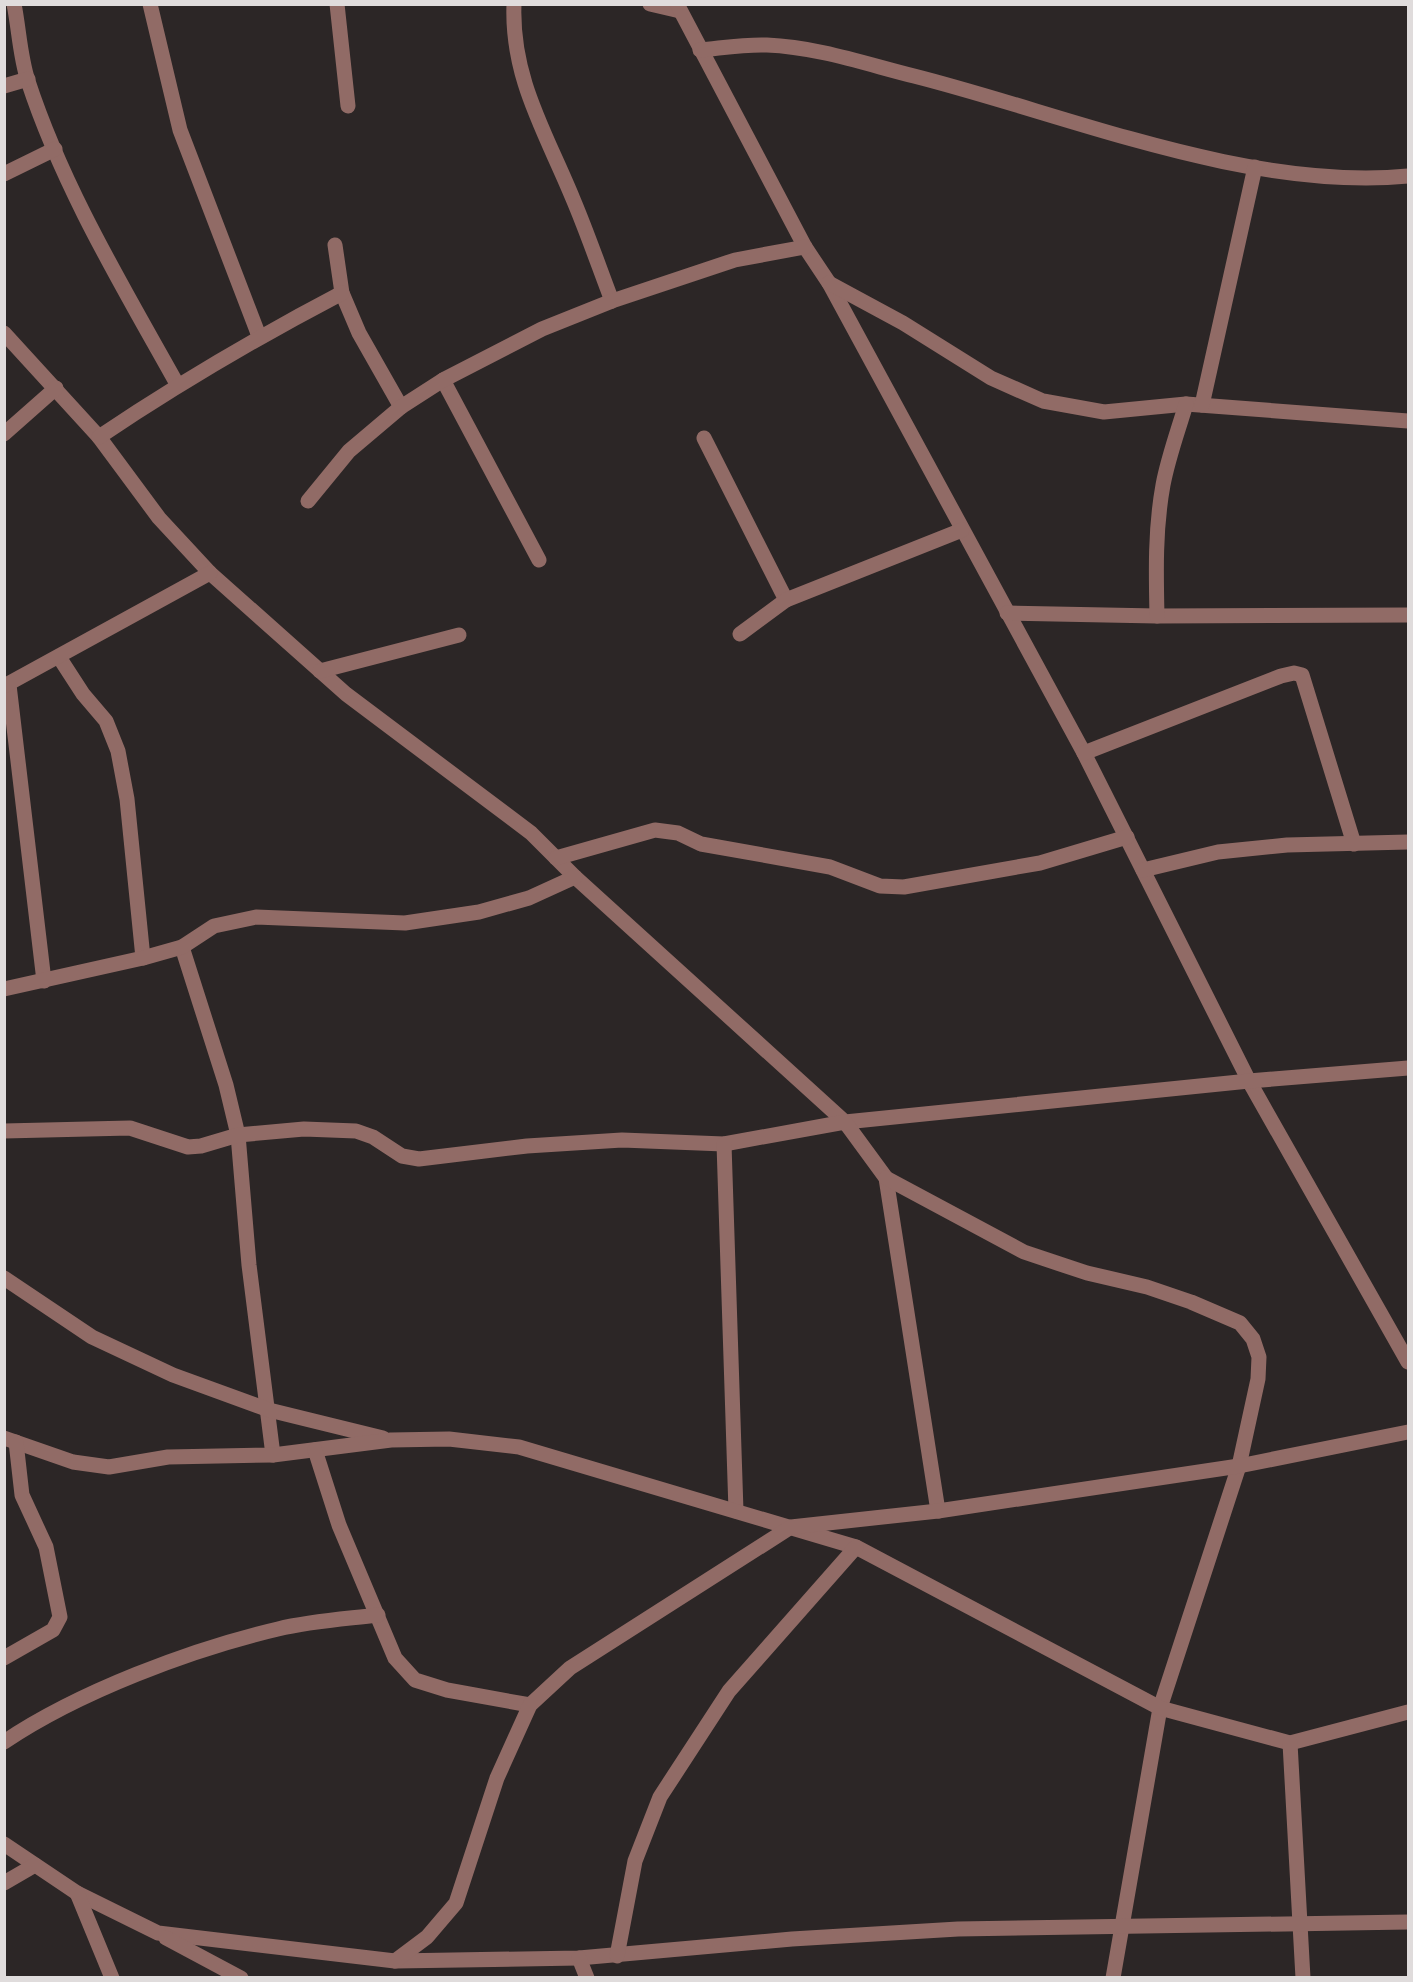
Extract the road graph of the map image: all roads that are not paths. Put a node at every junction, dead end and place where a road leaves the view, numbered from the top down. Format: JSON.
{"nodes":[{"id":1,"x":14,"y":4,"type":"edge"},
{"id":2,"x":150,"y":4,"type":"edge"},
{"id":3,"x":337,"y":4,"type":"edge"},
{"id":4,"x":514,"y":4,"type":"edge"},
{"id":5,"x":650,"y":4,"type":"edge"},
{"id":6,"x":679,"y":8,"type":"edge"},
{"id":7,"x":700,"y":50,"type":"junction"},
{"id":8,"x":27,"y":79,"type":"junction"},
{"id":9,"x":4,"y":86,"type":"edge"},
{"id":10,"x":348,"y":106,"type":"dead end"},
{"id":11,"x":55,"y":149,"type":"junction"},
{"id":12,"x":1255,"y":167,"type":"junction"},
{"id":13,"x":4,"y":174,"type":"edge"},
{"id":14,"x":1408,"y":176,"type":"edge"},
{"id":15,"x":334,"y":245,"type":"dead end"},
{"id":16,"x":805,"y":247,"type":"junction"},
{"id":17,"x":829,"y":283,"type":"junction"},
{"id":18,"x":342,"y":293,"type":"junction"},
{"id":19,"x":612,"y":301,"type":"junction"},
{"id":20,"x":4,"y":333,"type":"edge"},
{"id":21,"x":259,"y":336,"type":"junction"},
{"id":22,"x":443,"y":380,"type":"junction"},
{"id":23,"x":177,"y":384,"type":"junction"},
{"id":24,"x":56,"y":388,"type":"junction"},
{"id":25,"x":1194,"y":405,"type":"junction"},
{"id":26,"x":400,"y":407,"type":"junction"},
{"id":27,"x":1408,"y":421,"type":"edge"},
{"id":28,"x":4,"y":434,"type":"edge"},
{"id":29,"x":99,"y":437,"type":"junction"},
{"id":30,"x":704,"y":438,"type":"dead end"},
{"id":31,"x":308,"y":501,"type":"dead end"},
{"id":32,"x":962,"y":530,"type":"junction"},
{"id":33,"x":539,"y":561,"type":"dead end"},
{"id":34,"x":210,"y":573,"type":"junction"},
{"id":35,"x":786,"y":600,"type":"junction"},
{"id":36,"x":1007,"y":614,"type":"junction"},
{"id":37,"x":1408,"y":615,"type":"edge"},
{"id":38,"x":1156,"y":616,"type":"junction"},
{"id":39,"x":740,"y":634,"type":"dead end"},
{"id":40,"x":459,"y":635,"type":"dead end"},
{"id":41,"x":59,"y":657,"type":"junction"},
{"id":42,"x":320,"y":671,"type":"junction"},
{"id":43,"x":7,"y":686,"type":"edge"},
{"id":44,"x":1084,"y":753,"type":"junction"},
{"id":45,"x":1127,"y":837,"type":"junction"},
{"id":46,"x":1408,"y":843,"type":"edge"},
{"id":47,"x":1354,"y":844,"type":"junction"},
{"id":48,"x":556,"y":858,"type":"junction"},
{"id":49,"x":1143,"y":870,"type":"junction"},
{"id":50,"x":575,"y":877,"type":"junction"},
{"id":51,"x":182,"y":947,"type":"junction"},
{"id":52,"x":142,"y":958,"type":"junction"},
{"id":53,"x":44,"y":981,"type":"junction"},
{"id":54,"x":4,"y":988,"type":"edge"},
{"id":55,"x":1408,"y":1068,"type":"edge"},
{"id":56,"x":1249,"y":1081,"type":"junction"},
{"id":57,"x":845,"y":1122,"type":"junction"},
{"id":58,"x":4,"y":1131,"type":"edge"},
{"id":59,"x":238,"y":1135,"type":"junction"},
{"id":60,"x":724,"y":1144,"type":"junction"},
{"id":61,"x":886,"y":1178,"type":"junction"},
{"id":62,"x":4,"y":1278,"type":"edge"},
{"id":63,"x":1408,"y":1362,"type":"edge"},
{"id":64,"x":269,"y":1410,"type":"junction"},
{"id":65,"x":1408,"y":1432,"type":"edge"},
{"id":66,"x":10,"y":1440,"type":"edge"},
{"id":67,"x":391,"y":1440,"type":"junction"},
{"id":68,"x":315,"y":1450,"type":"junction"},
{"id":69,"x":273,"y":1455,"type":"junction"},
{"id":70,"x":1239,"y":1466,"type":"junction"},
{"id":71,"x":736,"y":1511,"type":"junction"},
{"id":72,"x":938,"y":1511,"type":"junction"},
{"id":73,"x":791,"y":1527,"type":"junction"},
{"id":74,"x":856,"y":1547,"type":"junction"},
{"id":75,"x":378,"y":1615,"type":"junction"},
{"id":76,"x":4,"y":1658,"type":"edge"},
{"id":77,"x":530,"y":1705,"type":"junction"},
{"id":78,"x":1160,"y":1708,"type":"junction"},
{"id":79,"x":1408,"y":1712,"type":"edge"},
{"id":80,"x":4,"y":1742,"type":"edge"},
{"id":81,"x":1290,"y":1743,"type":"junction"},
{"id":82,"x":4,"y":1844,"type":"edge"},
{"id":83,"x":35,"y":1865,"type":"junction"},
{"id":84,"x":4,"y":1883,"type":"edge"},
{"id":85,"x":77,"y":1893,"type":"junction"},
{"id":86,"x":1408,"y":1922,"type":"edge"},
{"id":87,"x":1300,"y":1924,"type":"junction"},
{"id":88,"x":1121,"y":1926,"type":"junction"},
{"id":89,"x":158,"y":1933,"type":"junction"},
{"id":90,"x":617,"y":1956,"type":"junction"},
{"id":91,"x":579,"y":1958,"type":"junction"},
{"id":92,"x":395,"y":1961,"type":"junction"},
{"id":93,"x":112,"y":1977,"type":"edge"},
{"id":94,"x":241,"y":1977,"type":"edge"},
{"id":95,"x":587,"y":1977,"type":"edge"},
{"id":96,"x":1113,"y":1977,"type":"edge"},
{"id":97,"x":1303,"y":1977,"type":"edge"}],
"edges":[{"from":1,"to":8,"type":"street"},
{"from":2,"to":21,"type":"street"},
{"from":3,"to":10,"type":"street"},
{"from":4,"to":19,"type":"street"},
{"from":5,"to":6,"type":"street"},
{"from":6,"to":7,"type":"street"},
{"from":7,"to":12,"type":"street"},
{"from":7,"to":16,"type":"street"},
{"from":8,"to":9,"type":"street"},
{"from":8,"to":11,"type":"street"},
{"from":11,"to":13,"type":"street"},
{"from":11,"to":23,"type":"street"},
{"from":12,"to":14,"type":"street"},
{"from":12,"to":25,"type":"street"},
{"from":15,"to":18,"type":"street"},
{"from":16,"to":17,"type":"street"},
{"from":16,"to":19,"type":"street"},
{"from":17,"to":25,"type":"street"},
{"from":17,"to":32,"type":"street"},
{"from":18,"to":21,"type":"street"},
{"from":18,"to":26,"type":"street"},
{"from":19,"to":22,"type":"street"},
{"from":20,"to":24,"type":"street"},
{"from":21,"to":23,"type":"street"},
{"from":22,"to":26,"type":"street"},
{"from":22,"to":33,"type":"street"},
{"from":23,"to":29,"type":"street"},
{"from":24,"to":28,"type":"street"},
{"from":24,"to":29,"type":"street"},
{"from":25,"to":27,"type":"street"},
{"from":25,"to":38,"type":"street"},
{"from":26,"to":31,"type":"street"},
{"from":29,"to":34,"type":"street"},
{"from":30,"to":35,"type":"street"},
{"from":32,"to":35,"type":"street"},
{"from":32,"to":36,"type":"street"},
{"from":34,"to":41,"type":"street"},
{"from":34,"to":42,"type":"street"},
{"from":35,"to":39,"type":"street"},
{"from":36,"to":38,"type":"street"},
{"from":36,"to":44,"type":"street"},
{"from":37,"to":38,"type":"street"},
{"from":40,"to":42,"type":"street"},
{"from":41,"to":43,"type":"street"},
{"from":41,"to":52,"type":"street"},
{"from":42,"to":48,"type":"street"},
{"from":43,"to":53,"type":"street"},
{"from":44,"to":45,"type":"street"},
{"from":44,"to":47,"type":"street"},
{"from":45,"to":48,"type":"street"},
{"from":45,"to":49,"type":"street"},
{"from":46,"to":47,"type":"street"},
{"from":47,"to":49,"type":"street"},
{"from":48,"to":50,"type":"street"},
{"from":49,"to":56,"type":"street"},
{"from":50,"to":51,"type":"street"},
{"from":50,"to":57,"type":"street"},
{"from":51,"to":52,"type":"street"},
{"from":51,"to":59,"type":"street"},
{"from":52,"to":53,"type":"street"},
{"from":53,"to":54,"type":"street"},
{"from":55,"to":56,"type":"street"},
{"from":56,"to":57,"type":"street"},
{"from":56,"to":63,"type":"street"},
{"from":57,"to":60,"type":"street"},
{"from":57,"to":61,"type":"street"},
{"from":58,"to":59,"type":"street"},
{"from":59,"to":60,"type":"street"},
{"from":59,"to":64,"type":"street"},
{"from":60,"to":71,"type":"street"},
{"from":61,"to":70,"type":"street"},
{"from":61,"to":72,"type":"street"},
{"from":62,"to":64,"type":"street"},
{"from":64,"to":67,"type":"street"},
{"from":64,"to":69,"type":"street"},
{"from":65,"to":70,"type":"street"},
{"from":66,"to":69,"type":"street"},
{"from":66,"to":76,"type":"street"},
{"from":67,"to":68,"type":"street"},
{"from":67,"to":71,"type":"street"},
{"from":68,"to":69,"type":"street"},
{"from":68,"to":75,"type":"street"},
{"from":70,"to":72,"type":"street"},
{"from":70,"to":78,"type":"street"},
{"from":71,"to":73,"type":"street"},
{"from":72,"to":73,"type":"street"},
{"from":73,"to":74,"type":"street"},
{"from":73,"to":77,"type":"street"},
{"from":74,"to":78,"type":"street"},
{"from":74,"to":90,"type":"street"},
{"from":75,"to":77,"type":"street"},
{"from":75,"to":80,"type":"street"},
{"from":77,"to":92,"type":"street"},
{"from":78,"to":81,"type":"street"},
{"from":78,"to":88,"type":"street"},
{"from":79,"to":81,"type":"street"},
{"from":81,"to":87,"type":"street"},
{"from":82,"to":83,"type":"street"},
{"from":83,"to":84,"type":"street"},
{"from":83,"to":85,"type":"street"},
{"from":85,"to":89,"type":"street"},
{"from":85,"to":93,"type":"street"},
{"from":86,"to":87,"type":"street"},
{"from":87,"to":88,"type":"street"},
{"from":87,"to":97,"type":"street"},
{"from":88,"to":90,"type":"street"},
{"from":88,"to":96,"type":"street"},
{"from":89,"to":92,"type":"street"},
{"from":89,"to":94,"type":"street"},
{"from":90,"to":91,"type":"street"},
{"from":91,"to":92,"type":"street"},
{"from":91,"to":95,"type":"street"}]}
